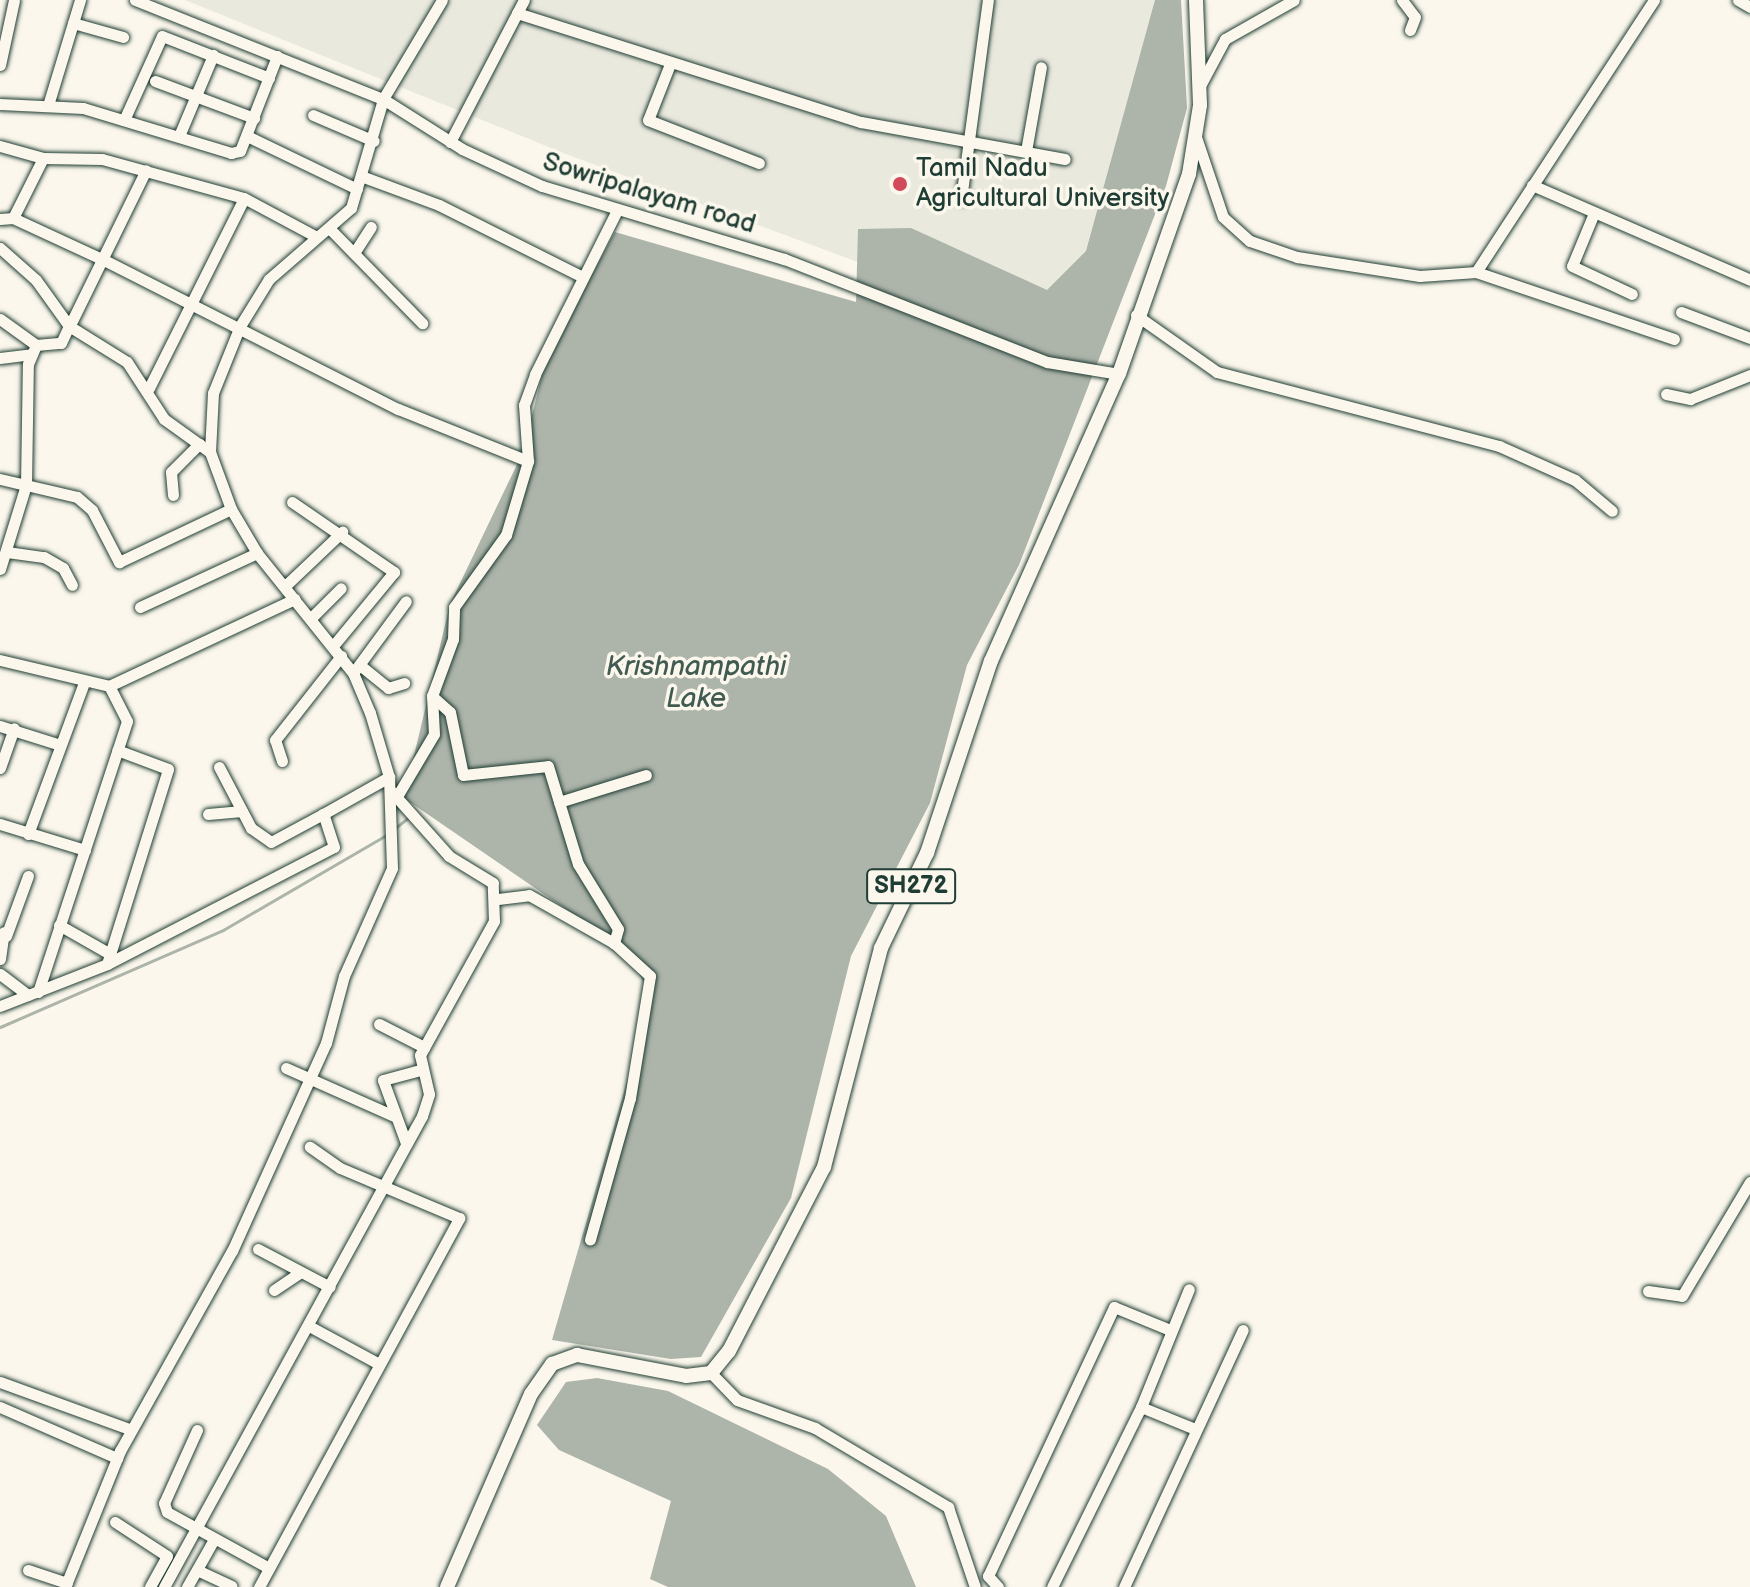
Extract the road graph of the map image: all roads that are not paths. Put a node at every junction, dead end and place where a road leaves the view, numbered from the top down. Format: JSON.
{"nodes":[{"id":1,"x":14,"y":0,"type":"edge"},
{"id":2,"x":80,"y":0,"type":"edge"},
{"id":3,"x":135,"y":0,"type":"edge"},
{"id":4,"x":442,"y":0,"type":"edge"},
{"id":5,"x":524,"y":0,"type":"edge"},
{"id":6,"x":988,"y":0,"type":"edge"},
{"id":7,"x":1196,"y":0,"type":"edge"},
{"id":8,"x":1294,"y":0,"type":"edge"},
{"id":9,"x":1402,"y":0,"type":"edge"},
{"id":10,"x":1654,"y":0,"type":"edge"},
{"id":11,"x":1738,"y":0,"type":"edge"},
{"id":12,"x":1750,"y":7,"type":"edge"},
{"id":13,"x":517,"y":13,"type":"junction"},
{"id":14,"x":73,"y":23,"type":"junction"},
{"id":15,"x":1410,"y":30,"type":"dead end"},
{"id":16,"x":123,"y":37,"type":"dead end"},
{"id":17,"x":213,"y":55,"type":"junction"},
{"id":18,"x":277,"y":56,"type":"junction"},
{"id":19,"x":670,"y":64,"type":"junction"},
{"id":20,"x":0,"y":65,"type":"edge"},
{"id":21,"x":1041,"y":67,"type":"dead end"},
{"id":22,"x":269,"y":78,"type":"junction"},
{"id":23,"x":155,"y":81,"type":"dead end"},
{"id":24,"x":1201,"y":84,"type":"junction"},
{"id":25,"x":195,"y":95,"type":"junction"},
{"id":26,"x":383,"y":99,"type":"junction"},
{"id":27,"x":49,"y":102,"type":"junction"},
{"id":28,"x":0,"y":104,"type":"edge"},
{"id":29,"x":313,"y":115,"type":"dead end"},
{"id":30,"x":254,"y":118,"type":"junction"},
{"id":31,"x":124,"y":120,"type":"junction"},
{"id":32,"x":179,"y":136,"type":"junction"},
{"id":33,"x":247,"y":136,"type":"junction"},
{"id":34,"x":1196,"y":137,"type":"junction"},
{"id":35,"x":965,"y":139,"type":"junction"},
{"id":36,"x":374,"y":141,"type":"junction"},
{"id":37,"x":450,"y":142,"type":"junction"},
{"id":38,"x":0,"y":146,"type":"edge"},
{"id":39,"x":1026,"y":151,"type":"junction"},
{"id":40,"x":43,"y":158,"type":"junction"},
{"id":41,"x":1065,"y":159,"type":"dead end"},
{"id":42,"x":759,"y":163,"type":"dead end"},
{"id":43,"x":146,"y":170,"type":"junction"},
{"id":44,"x":361,"y":176,"type":"junction"},
{"id":45,"x":1532,"y":185,"type":"junction"},
{"id":46,"x":357,"y":189,"type":"junction"},
{"id":47,"x":244,"y":198,"type":"junction"},
{"id":48,"x":961,"y":199,"type":"dead end"},
{"id":49,"x":616,"y":212,"type":"junction"},
{"id":50,"x":1594,"y":213,"type":"junction"},
{"id":51,"x":13,"y":218,"type":"junction"},
{"id":52,"x":0,"y":219,"type":"edge"},
{"id":53,"x":371,"y":227,"type":"dead end"},
{"id":54,"x":330,"y":229,"type":"junction"},
{"id":55,"x":315,"y":236,"type":"junction"},
{"id":56,"x":0,"y":248,"type":"edge"},
{"id":57,"x":354,"y":253,"type":"junction"},
{"id":58,"x":104,"y":260,"type":"junction"},
{"id":59,"x":1476,"y":272,"type":"junction"},
{"id":60,"x":583,"y":277,"type":"junction"},
{"id":61,"x":1750,"y":280,"type":"edge"},
{"id":62,"x":1632,"y":294,"type":"dead end"},
{"id":63,"x":193,"y":305,"type":"junction"},
{"id":64,"x":1681,"y":312,"type":"dead end"},
{"id":65,"x":1136,"y":315,"type":"junction"},
{"id":66,"x":0,"y":319,"type":"edge"},
{"id":67,"x":422,"y":323,"type":"dead end"},
{"id":68,"x":70,"y":324,"type":"junction"},
{"id":69,"x":240,"y":326,"type":"junction"},
{"id":70,"x":1750,"y":338,"type":"edge"},
{"id":71,"x":1674,"y":339,"type":"dead end"},
{"id":72,"x":34,"y":350,"type":"junction"},
{"id":73,"x":0,"y":358,"type":"edge"},
{"id":74,"x":1119,"y":374,"type":"junction"},
{"id":75,"x":1750,"y":375,"type":"edge"},
{"id":76,"x":149,"y":388,"type":"junction"},
{"id":77,"x":1666,"y":394,"type":"dead end"},
{"id":78,"x":199,"y":444,"type":"junction"},
{"id":79,"x":210,"y":452,"type":"junction"},
{"id":80,"x":528,"y":461,"type":"junction"},
{"id":81,"x":0,"y":479,"type":"edge"},
{"id":82,"x":26,"y":485,"type":"junction"},
{"id":83,"x":173,"y":495,"type":"dead end"},
{"id":84,"x":292,"y":502,"type":"dead end"},
{"id":85,"x":231,"y":509,"type":"junction"},
{"id":86,"x":1612,"y":511,"type":"dead end"},
{"id":87,"x":342,"y":532,"type":"junction"},
{"id":88,"x":7,"y":552,"type":"junction"},
{"id":89,"x":257,"y":553,"type":"junction"},
{"id":90,"x":0,"y":569,"type":"edge"},
{"id":91,"x":72,"y":585,"type":"dead end"},
{"id":92,"x":285,"y":586,"type":"junction"},
{"id":93,"x":341,"y":588,"type":"dead end"},
{"id":94,"x":295,"y":599,"type":"junction"},
{"id":95,"x":406,"y":601,"type":"dead end"},
{"id":96,"x":140,"y":607,"type":"dead end"},
{"id":97,"x":311,"y":618,"type":"junction"},
{"id":98,"x":337,"y":651,"type":"junction"},
{"id":99,"x":0,"y":660,"type":"edge"},
{"id":100,"x":357,"y":670,"type":"junction"},
{"id":101,"x":84,"y":683,"type":"junction"},
{"id":102,"x":404,"y":683,"type":"dead end"},
{"id":103,"x":109,"y":686,"type":"junction"},
{"id":104,"x":432,"y":696,"type":"junction"},
{"id":105,"x":0,"y":726,"type":"edge"},
{"id":106,"x":14,"y":728,"type":"junction"},
{"id":107,"x":57,"y":744,"type":"junction"},
{"id":108,"x":117,"y":750,"type":"junction"},
{"id":109,"x":282,"y":761,"type":"dead end"},
{"id":110,"x":219,"y":767,"type":"dead end"},
{"id":111,"x":0,"y":768,"type":"edge"},
{"id":112,"x":646,"y":775,"type":"dead end"},
{"id":113,"x":389,"y":777,"type":"junction"},
{"id":114,"x":395,"y":801,"type":"junction"},
{"id":115,"x":559,"y":802,"type":"junction"},
{"id":116,"x":242,"y":811,"type":"junction"},
{"id":117,"x":208,"y":814,"type":"dead end"},
{"id":118,"x":323,"y":814,"type":"junction"},
{"id":119,"x":0,"y":824,"type":"edge"},
{"id":120,"x":28,"y":834,"type":"junction"},
{"id":121,"x":85,"y":850,"type":"junction"},
{"id":122,"x":28,"y":876,"type":"dead end"},
{"id":123,"x":498,"y":899,"type":"junction"},
{"id":124,"x":59,"y":925,"type":"junction"},
{"id":125,"x":3,"y":933,"type":"edge"},
{"id":126,"x":614,"y":943,"type":"junction"},
{"id":127,"x":0,"y":959,"type":"edge"},
{"id":128,"x":108,"y":959,"type":"junction"},
{"id":129,"x":0,"y":974,"type":"edge"},
{"id":130,"x":33,"y":993,"type":"junction"},
{"id":131,"x":0,"y":1006,"type":"edge"},
{"id":132,"x":379,"y":1024,"type":"dead end"},
{"id":133,"x":424,"y":1047,"type":"junction"},
{"id":134,"x":286,"y":1068,"type":"dead end"},
{"id":135,"x":421,"y":1070,"type":"junction"},
{"id":136,"x":309,"y":1080,"type":"junction"},
{"id":137,"x":396,"y":1117,"type":"junction"},
{"id":138,"x":406,"y":1143,"type":"junction"},
{"id":139,"x":310,"y":1147,"type":"dead end"},
{"id":140,"x":383,"y":1182,"type":"junction"},
{"id":141,"x":1750,"y":1182,"type":"edge"},
{"id":142,"x":590,"y":1239,"type":"dead end"},
{"id":143,"x":258,"y":1249,"type":"dead end"},
{"id":144,"x":301,"y":1272,"type":"junction"},
{"id":145,"x":330,"y":1287,"type":"junction"},
{"id":146,"x":1189,"y":1289,"type":"dead end"},
{"id":147,"x":274,"y":1290,"type":"dead end"},
{"id":148,"x":1648,"y":1291,"type":"dead end"},
{"id":149,"x":309,"y":1326,"type":"junction"},
{"id":150,"x":1170,"y":1330,"type":"junction"},
{"id":151,"x":1243,"y":1330,"type":"dead end"},
{"id":152,"x":379,"y":1364,"type":"junction"},
{"id":153,"x":711,"y":1373,"type":"junction"},
{"id":154,"x":0,"y":1382,"type":"edge"},
{"id":155,"x":0,"y":1407,"type":"edge"},
{"id":156,"x":1141,"y":1407,"type":"junction"},
{"id":157,"x":1195,"y":1429,"type":"junction"},
{"id":158,"x":132,"y":1430,"type":"junction"},
{"id":159,"x":197,"y":1430,"type":"dead end"},
{"id":160,"x":117,"y":1458,"type":"junction"},
{"id":161,"x":115,"y":1522,"type":"dead end"},
{"id":162,"x":194,"y":1532,"type":"junction"},
{"id":163,"x":213,"y":1541,"type":"junction"},
{"id":164,"x":269,"y":1568,"type":"junction"},
{"id":165,"x":28,"y":1570,"type":"dead end"},
{"id":166,"x":197,"y":1570,"type":"junction"},
{"id":167,"x":988,"y":1576,"type":"junction"},
{"id":168,"x":66,"y":1585,"type":"edge"},
{"id":169,"x":231,"y":1586,"type":"edge"},
{"id":170,"x":150,"y":1587,"type":"edge"},
{"id":171,"x":164,"y":1587,"type":"edge"},
{"id":172,"x":187,"y":1587,"type":"edge"},
{"id":173,"x":259,"y":1587,"type":"edge"},
{"id":174,"x":447,"y":1587,"type":"edge"},
{"id":175,"x":977,"y":1587,"type":"edge"},
{"id":176,"x":998,"y":1587,"type":"edge"},
{"id":177,"x":1052,"y":1587,"type":"edge"},
{"id":178,"x":1124,"y":1587,"type":"edge"}],
"edges":[{"from":1,"to":20,"type":"street"},
{"from":2,"to":14,"type":"street"},
{"from":3,"to":18,"type":"street","name":"Sowripalayam road"},
{"from":4,"to":26,"type":"street"},
{"from":5,"to":13,"type":"street"},
{"from":6,"to":35,"type":"street"},
{"from":7,"to":24,"type":"main road","number":"SH272"},
{"from":8,"to":24,"type":"street"},
{"from":9,"to":15,"type":"street"},
{"from":10,"to":45,"type":"street"},
{"from":11,"to":12,"type":"street"},
{"from":13,"to":19,"type":"street"},
{"from":13,"to":37,"type":"street"},
{"from":14,"to":16,"type":"street"},
{"from":14,"to":27,"type":"street"},
{"from":17,"to":22,"type":"street"},
{"from":17,"to":25,"type":"street"},
{"from":17,"to":31,"type":"street"},
{"from":18,"to":22,"type":"street"},
{"from":18,"to":26,"type":"street","name":"Sowripalayam road"},
{"from":19,"to":35,"type":"street"},
{"from":19,"to":42,"type":"street"},
{"from":21,"to":39,"type":"street"},
{"from":22,"to":30,"type":"street"},
{"from":23,"to":25,"type":"street"},
{"from":24,"to":34,"type":"main road","number":"SH272"},
{"from":25,"to":30,"type":"street"},
{"from":25,"to":32,"type":"street"},
{"from":26,"to":36,"type":"street"},
{"from":26,"to":37,"type":"street","name":"Sowripalayam road"},
{"from":27,"to":28,"type":"street"},
{"from":27,"to":31,"type":"street"},
{"from":29,"to":36,"type":"street"},
{"from":30,"to":33,"type":"street"},
{"from":31,"to":32,"type":"street"},
{"from":32,"to":33,"type":"street"},
{"from":33,"to":46,"type":"street"},
{"from":34,"to":59,"type":"street"},
{"from":34,"to":65,"type":"main road","number":"SH272"},
{"from":35,"to":39,"type":"street"},
{"from":35,"to":48,"type":"street"},
{"from":36,"to":44,"type":"street"},
{"from":37,"to":49,"type":"street","name":"Sowripalayam road"},
{"from":38,"to":40,"type":"street"},
{"from":39,"to":41,"type":"street"},
{"from":40,"to":43,"type":"street"},
{"from":40,"to":51,"type":"street"},
{"from":43,"to":47,"type":"street"},
{"from":43,"to":58,"type":"street"},
{"from":44,"to":46,"type":"street"},
{"from":44,"to":60,"type":"street"},
{"from":45,"to":50,"type":"street"},
{"from":45,"to":59,"type":"street"},
{"from":46,"to":54,"type":"street"},
{"from":47,"to":55,"type":"street"},
{"from":47,"to":63,"type":"street"},
{"from":49,"to":60,"type":"street"},
{"from":49,"to":74,"type":"street","name":"Sowripalayam road"},
{"from":50,"to":61,"type":"street"},
{"from":50,"to":62,"type":"street"},
{"from":51,"to":52,"type":"street"},
{"from":51,"to":58,"type":"street"},
{"from":53,"to":57,"type":"street"},
{"from":54,"to":55,"type":"street"},
{"from":54,"to":57,"type":"street"},
{"from":55,"to":69,"type":"street"},
{"from":56,"to":68,"type":"street"},
{"from":57,"to":67,"type":"street"},
{"from":58,"to":63,"type":"street"},
{"from":58,"to":68,"type":"street"},
{"from":59,"to":71,"type":"street"},
{"from":60,"to":80,"type":"street"},
{"from":63,"to":69,"type":"street"},
{"from":63,"to":76,"type":"street"},
{"from":64,"to":70,"type":"street"},
{"from":65,"to":74,"type":"main road","number":"SH272"},
{"from":65,"to":86,"type":"street"},
{"from":66,"to":72,"type":"street"},
{"from":68,"to":72,"type":"street"},
{"from":68,"to":76,"type":"street"},
{"from":69,"to":79,"type":"street"},
{"from":69,"to":80,"type":"street"},
{"from":72,"to":73,"type":"street"},
{"from":72,"to":82,"type":"street"},
{"from":74,"to":153,"type":"main road","number":"SH272"},
{"from":75,"to":77,"type":"street"},
{"from":76,"to":78,"type":"street"},
{"from":78,"to":79,"type":"street"},
{"from":78,"to":83,"type":"street"},
{"from":79,"to":85,"type":"street"},
{"from":80,"to":104,"type":"street"},
{"from":81,"to":82,"type":"street"},
{"from":82,"to":85,"type":"street"},
{"from":82,"to":88,"type":"street"},
{"from":84,"to":87,"type":"street"},
{"from":85,"to":89,"type":"street"},
{"from":87,"to":92,"type":"street"},
{"from":87,"to":98,"type":"street"},
{"from":88,"to":90,"type":"street"},
{"from":88,"to":91,"type":"street"},
{"from":89,"to":92,"type":"street"},
{"from":89,"to":96,"type":"street"},
{"from":92,"to":94,"type":"street"},
{"from":93,"to":97,"type":"street"},
{"from":94,"to":97,"type":"street"},
{"from":94,"to":103,"type":"street"},
{"from":95,"to":100,"type":"street"},
{"from":97,"to":98,"type":"street"},
{"from":98,"to":100,"type":"street"},
{"from":98,"to":109,"type":"street"},
{"from":99,"to":101,"type":"street"},
{"from":100,"to":102,"type":"street"},
{"from":100,"to":113,"type":"street"},
{"from":101,"to":103,"type":"street"},
{"from":101,"to":107,"type":"street"},
{"from":103,"to":108,"type":"street"},
{"from":104,"to":114,"type":"street"},
{"from":104,"to":115,"type":"street"},
{"from":105,"to":106,"type":"street"},
{"from":106,"to":107,"type":"street"},
{"from":106,"to":111,"type":"street"},
{"from":107,"to":120,"type":"street"},
{"from":108,"to":121,"type":"street"},
{"from":108,"to":128,"type":"street"},
{"from":110,"to":116,"type":"street"},
{"from":112,"to":115,"type":"street"},
{"from":113,"to":114,"type":"street"},
{"from":113,"to":118,"type":"street"},
{"from":114,"to":123,"type":"street"},
{"from":114,"to":136,"type":"street"},
{"from":115,"to":126,"type":"street"},
{"from":116,"to":117,"type":"street"},
{"from":116,"to":118,"type":"street"},
{"from":118,"to":128,"type":"street"},
{"from":119,"to":120,"type":"street"},
{"from":120,"to":121,"type":"street"},
{"from":121,"to":124,"type":"street"},
{"from":122,"to":125,"type":"street"},
{"from":123,"to":126,"type":"street"},
{"from":123,"to":133,"type":"street"},
{"from":124,"to":128,"type":"street"},
{"from":124,"to":130,"type":"street"},
{"from":125,"to":127,"type":"street"},
{"from":126,"to":142,"type":"street"},
{"from":128,"to":130,"type":"street"},
{"from":129,"to":130,"type":"street"},
{"from":130,"to":131,"type":"street"},
{"from":132,"to":133,"type":"street"},
{"from":133,"to":135,"type":"street"},
{"from":134,"to":136,"type":"street"},
{"from":135,"to":137,"type":"street"},
{"from":135,"to":138,"type":"street"},
{"from":136,"to":137,"type":"street"},
{"from":136,"to":158,"type":"street"},
{"from":137,"to":138,"type":"street"},
{"from":138,"to":140,"type":"street"},
{"from":139,"to":140,"type":"street"},
{"from":140,"to":145,"type":"street"},
{"from":140,"to":152,"type":"street"},
{"from":141,"to":148,"type":"street"},
{"from":143,"to":144,"type":"street"},
{"from":144,"to":145,"type":"street"},
{"from":144,"to":147,"type":"street"},
{"from":145,"to":149,"type":"street"},
{"from":146,"to":150,"type":"street"},
{"from":149,"to":152,"type":"street"},
{"from":149,"to":162,"type":"street"},
{"from":150,"to":156,"type":"street"},
{"from":150,"to":167,"type":"street"},
{"from":151,"to":157,"type":"street"},
{"from":152,"to":164,"type":"street"},
{"from":153,"to":174,"type":"main road"},
{"from":153,"to":175,"type":"street"},
{"from":154,"to":158,"type":"street"},
{"from":155,"to":160,"type":"street"},
{"from":156,"to":157,"type":"street"},
{"from":156,"to":177,"type":"street"},
{"from":157,"to":178,"type":"street"},
{"from":158,"to":160,"type":"street"},
{"from":159,"to":162,"type":"street"},
{"from":160,"to":168,"type":"street"},
{"from":161,"to":170,"type":"street"},
{"from":162,"to":163,"type":"street"},
{"from":162,"to":171,"type":"street"},
{"from":163,"to":164,"type":"street"},
{"from":163,"to":166,"type":"street"},
{"from":164,"to":173,"type":"street"},
{"from":165,"to":168,"type":"street"},
{"from":166,"to":169,"type":"street"},
{"from":166,"to":172,"type":"street"},
{"from":167,"to":175,"type":"street"},
{"from":167,"to":176,"type":"street"}]}
